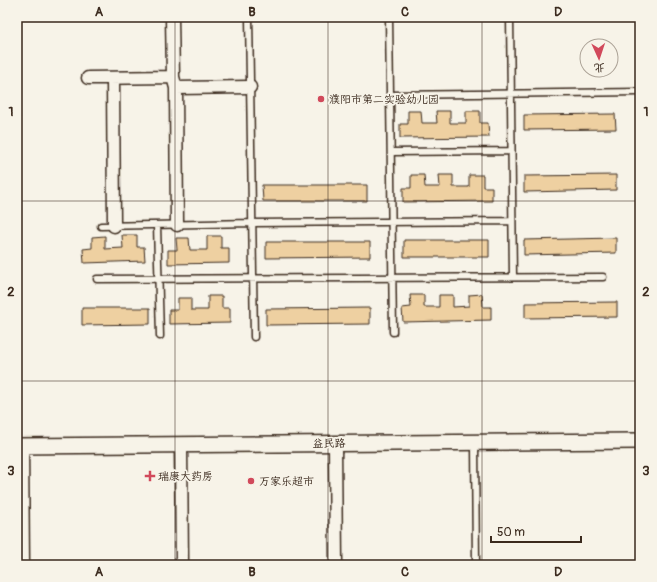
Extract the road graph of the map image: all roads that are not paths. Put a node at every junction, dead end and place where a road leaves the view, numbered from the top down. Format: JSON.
{"nodes":[{"id":1,"x":172,"y":17,"type":"edge"},
{"id":2,"x":249,"y":17,"type":"edge"},
{"id":3,"x":389,"y":17,"type":"edge"},
{"id":4,"x":510,"y":17,"type":"edge"},
{"id":5,"x":88,"y":78,"type":"dead end"},
{"id":6,"x":113,"y":78,"type":"junction"},
{"id":7,"x":175,"y":83,"type":"junction"},
{"id":8,"x":250,"y":87,"type":"junction"},
{"id":9,"x":640,"y":92,"type":"edge"},
{"id":10,"x":510,"y":94,"type":"junction"},
{"id":11,"x":390,"y":95,"type":"junction"},
{"id":12,"x":511,"y":151,"type":"junction"},
{"id":13,"x":391,"y":152,"type":"junction"},
{"id":14,"x":512,"y":221,"type":"junction"},
{"id":15,"x":252,"y":222,"type":"junction"},
{"id":16,"x":392,"y":222,"type":"junction"},
{"id":17,"x":157,"y":225,"type":"junction"},
{"id":18,"x":177,"y":225,"type":"junction"},
{"id":19,"x":101,"y":226,"type":"dead end"},
{"id":20,"x":114,"y":226,"type":"junction"},
{"id":21,"x":513,"y":277,"type":"junction"},
{"id":22,"x":603,"y":277,"type":"dead end"},
{"id":23,"x":253,"y":278,"type":"junction"},
{"id":24,"x":392,"y":278,"type":"junction"},
{"id":25,"x":96,"y":279,"type":"dead end"},
{"id":26,"x":159,"y":279,"type":"junction"},
{"id":27,"x":393,"y":332,"type":"dead end"},
{"id":28,"x":160,"y":336,"type":"dead end"},
{"id":29,"x":254,"y":337,"type":"dead end"},
{"id":30,"x":640,"y":441,"type":"edge"},
{"id":31,"x":475,"y":442,"type":"junction"},
{"id":32,"x":335,"y":443,"type":"junction"},
{"id":33,"x":181,"y":445,"type":"junction"},
{"id":34,"x":20,"y":446,"type":"edge"},
{"id":35,"x":23,"y":565,"type":"edge"},
{"id":36,"x":182,"y":565,"type":"edge"},
{"id":37,"x":336,"y":565,"type":"edge"},
{"id":38,"x":476,"y":565,"type":"edge"}],
"edges":[{"from":1,"to":7,"type":"street"},
{"from":2,"to":8,"type":"lane"},
{"from":3,"to":11,"type":"lane"},
{"from":4,"to":10,"type":"lane"},
{"from":5,"to":6,"type":"street"},
{"from":6,"to":7,"type":"street"},
{"from":6,"to":20,"type":"street"},
{"from":7,"to":8,"type":"street"},
{"from":7,"to":18,"type":"street"},
{"from":8,"to":15,"type":"lane"},
{"from":9,"to":10,"type":"lane"},
{"from":10,"to":11,"type":"lane"},
{"from":10,"to":12,"type":"lane"},
{"from":11,"to":13,"type":"lane"},
{"from":12,"to":13,"type":"lane"},
{"from":12,"to":14,"type":"lane"},
{"from":13,"to":16,"type":"lane"},
{"from":14,"to":16,"type":"lane"},
{"from":14,"to":21,"type":"lane"},
{"from":15,"to":16,"type":"lane"},
{"from":15,"to":18,"type":"lane"},
{"from":15,"to":23,"type":"lane"},
{"from":16,"to":24,"type":"lane"},
{"from":17,"to":18,"type":"lane"},
{"from":17,"to":20,"type":"lane"},
{"from":17,"to":26,"type":"lane"},
{"from":19,"to":20,"type":"lane"},
{"from":21,"to":22,"type":"lane"},
{"from":21,"to":24,"type":"lane"},
{"from":23,"to":24,"type":"lane"},
{"from":23,"to":26,"type":"lane"},
{"from":23,"to":29,"type":"lane"},
{"from":24,"to":27,"type":"lane"},
{"from":25,"to":26,"type":"lane"},
{"from":26,"to":28,"type":"lane"},
{"from":30,"to":31,"type":"street","name":"益民路"},
{"from":31,"to":32,"type":"street","name":"益民路"},
{"from":31,"to":38,"type":"lane"},
{"from":32,"to":33,"type":"street","name":"益民路"},
{"from":32,"to":37,"type":"street"},
{"from":33,"to":34,"type":"street","name":"益民路"},
{"from":33,"to":36,"type":"street"},
{"from":34,"to":35,"type":"street"}]}
